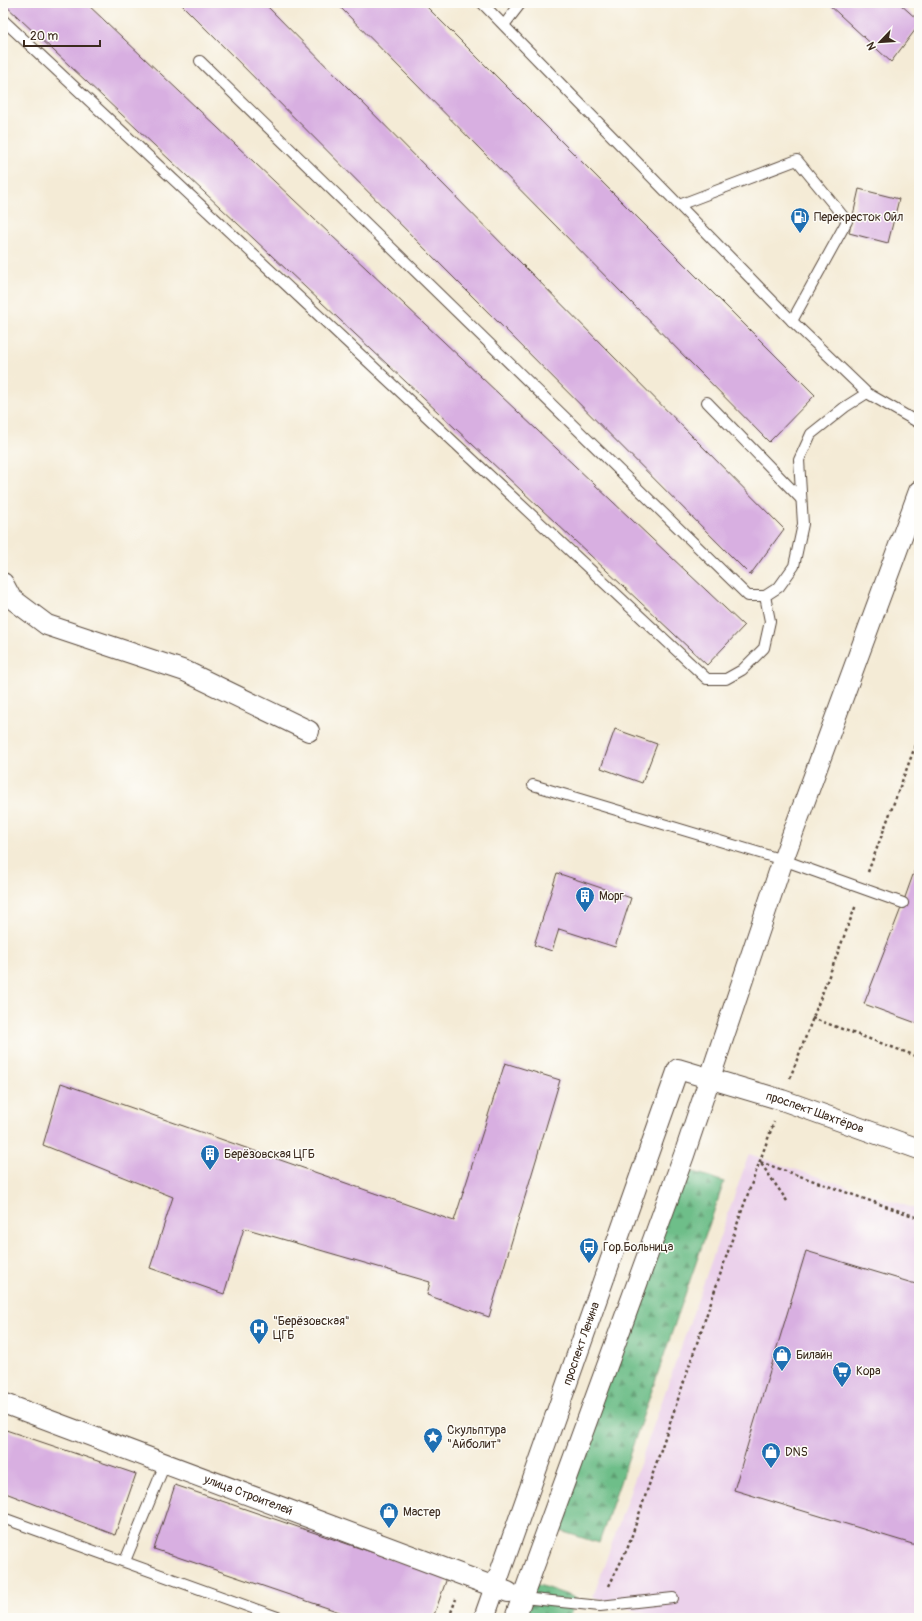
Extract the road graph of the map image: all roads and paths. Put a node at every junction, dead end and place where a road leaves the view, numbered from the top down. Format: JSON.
{"nodes":[{"id":1,"x":482,"y":3,"type":"edge"},
{"id":2,"x":521,"y":3,"type":"edge"},
{"id":3,"x":3,"y":20,"type":"edge"},
{"id":4,"x":504,"y":25,"type":"junction"},
{"id":5,"x":200,"y":61,"type":"dead end"},
{"id":6,"x":679,"y":205,"type":"junction"},
{"id":7,"x":792,"y":321,"type":"junction"},
{"id":8,"x":867,"y":393,"type":"junction"},
{"id":9,"x":707,"y":402,"type":"dead end"},
{"id":10,"x":919,"y":423,"type":"edge"},
{"id":11,"x":919,"y":491,"type":"edge"},
{"id":12,"x":801,"y":499,"type":"junction"},
{"id":13,"x":3,"y":583,"type":"edge"},
{"id":14,"x":765,"y":596,"type":"junction"},
{"id":15,"x":309,"y":731,"type":"dead end"},
{"id":16,"x":919,"y":736,"type":"edge"},
{"id":17,"x":533,"y":785,"type":"dead end"},
{"id":18,"x":783,"y":860,"type":"junction"},
{"id":19,"x":862,"y":889,"type":"junction"},
{"id":20,"x":903,"y":903,"type":"dead end"},
{"id":21,"x":919,"y":1057,"type":"edge"},
{"id":22,"x":678,"y":1069,"type":"joint"},
{"id":23,"x":709,"y":1078,"type":"junction"},
{"id":24,"x":919,"y":1149,"type":"edge"},
{"id":25,"x":760,"y":1162,"type":"junction"},
{"id":26,"x":787,"y":1201,"type":"dead end"},
{"id":27,"x":919,"y":1218,"type":"edge"},
{"id":28,"x":3,"y":1403,"type":"edge"},
{"id":29,"x":164,"y":1464,"type":"junction"},
{"id":30,"x":3,"y":1518,"type":"edge"},
{"id":31,"x":125,"y":1561,"type":"junction"},
{"id":32,"x":494,"y":1587,"type":"junction"},
{"id":33,"x":523,"y":1598,"type":"junction"},
{"id":34,"x":673,"y":1598,"type":"dead end"},
{"id":35,"x":456,"y":1599,"type":"dead end"},
{"id":36,"x":600,"y":1606,"type":"junction"},
{"id":37,"x":280,"y":1618,"type":"edge"},
{"id":38,"x":449,"y":1618,"type":"edge"},
{"id":39,"x":484,"y":1618,"type":"edge"},
{"id":40,"x":515,"y":1618,"type":"edge"}],
"edges":[{"from":1,"to":4,"type":"lane"},
{"from":2,"to":4,"type":"lane"},
{"from":3,"to":14,"type":"lane"},
{"from":4,"to":6,"type":"lane"},
{"from":5,"to":14,"type":"lane"},
{"from":6,"to":7,"type":"lane"},
{"from":6,"to":7,"type":"lane"},
{"from":7,"to":8,"type":"lane"},
{"from":8,"to":10,"type":"lane"},
{"from":8,"to":12,"type":"lane"},
{"from":9,"to":12,"type":"lane"},
{"from":11,"to":18,"type":"street"},
{"from":12,"to":14,"type":"lane"},
{"from":13,"to":15,"type":"street"},
{"from":16,"to":19,"type":"path"},
{"from":17,"to":18,"type":"lane"},
{"from":18,"to":19,"type":"lane"},
{"from":18,"to":23,"type":"street"},
{"from":19,"to":20,"type":"lane"},
{"from":19,"to":21,"type":"path"},
{"from":22,"to":23,"type":"street","name":"проспект Шахтёров"},
{"from":22,"to":32,"type":"street","name":"проспект Ленина"},
{"from":23,"to":24,"type":"street","name":"проспект Шахтёров"},
{"from":23,"to":33,"type":"street"},
{"from":25,"to":26,"type":"path"},
{"from":25,"to":27,"type":"path"},
{"from":25,"to":36,"type":"path"},
{"from":28,"to":29,"type":"street","name":"улица Строителей"},
{"from":29,"to":31,"type":"lane"},
{"from":29,"to":32,"type":"street","name":"улица Строителей"},
{"from":30,"to":31,"type":"lane"},
{"from":31,"to":37,"type":"lane"},
{"from":32,"to":33,"type":"street","name":"улица Строителей"},
{"from":32,"to":39,"type":"street","name":"проспект Ленина"},
{"from":33,"to":36,"type":"lane"},
{"from":33,"to":40,"type":"street"},
{"from":34,"to":36,"type":"lane"},
{"from":35,"to":38,"type":"path"}]}
